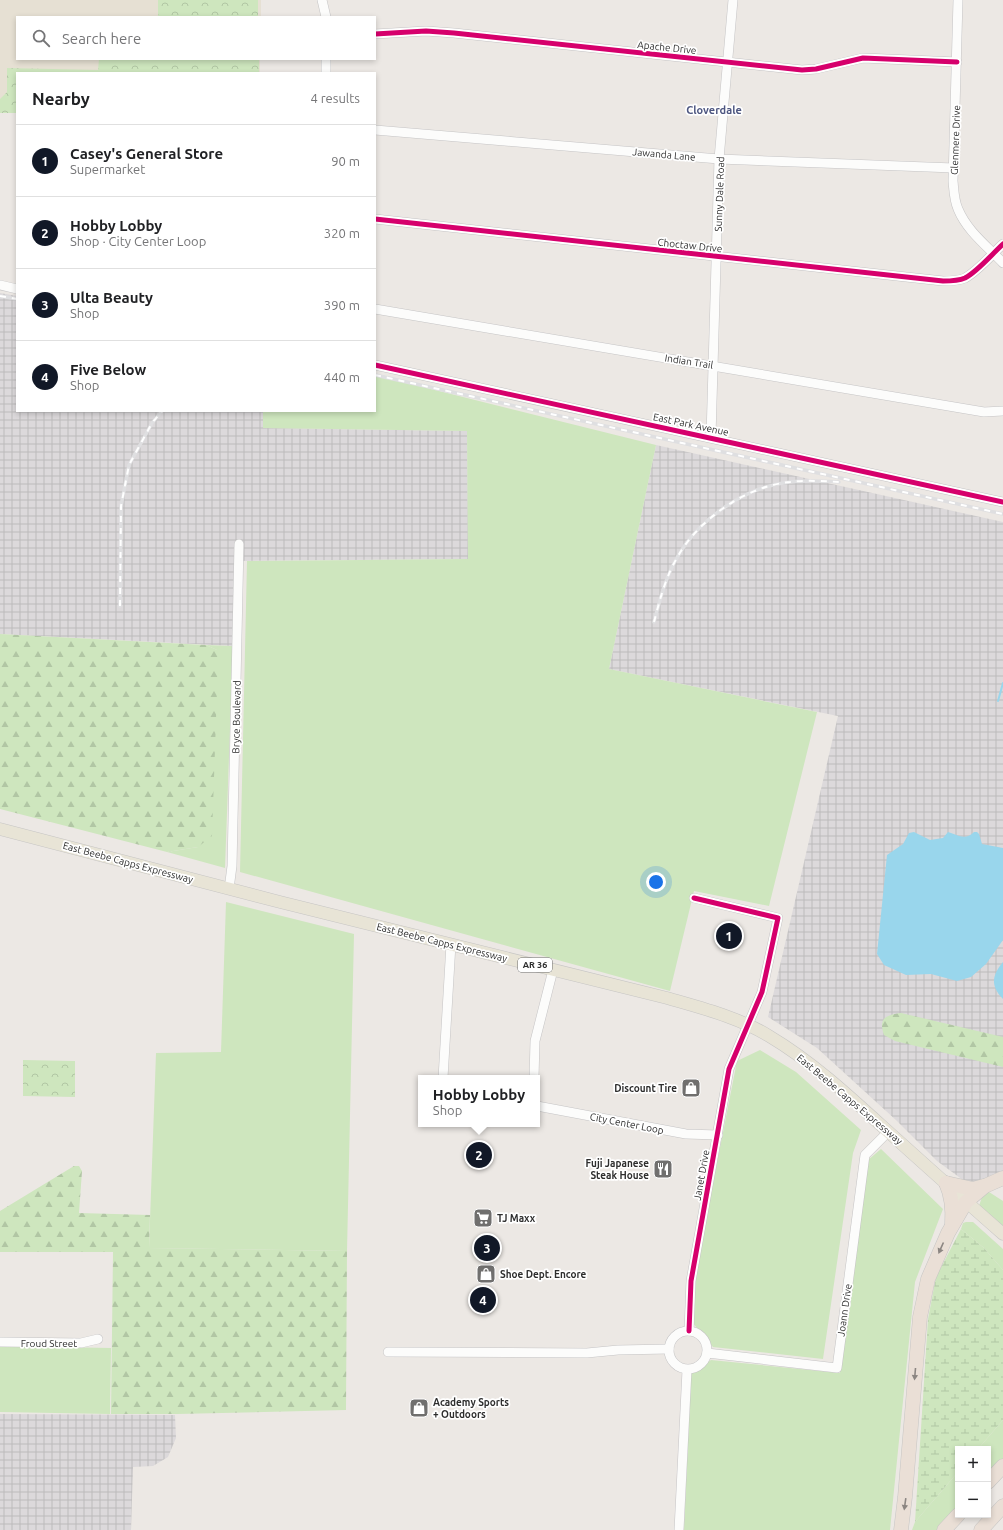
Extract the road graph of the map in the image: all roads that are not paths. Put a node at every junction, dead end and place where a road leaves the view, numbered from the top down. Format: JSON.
{"nodes":[{"id":1,"x":322,"y":0,"type":"edge"},
{"id":2,"x":733,"y":0,"type":"edge"},
{"id":3,"x":958,"y":0,"type":"edge"},
{"id":4,"x":326,"y":16,"type":"edge"},
{"id":5,"x":376,"y":34,"type":"edge"},
{"id":6,"x":326,"y":60,"type":"edge"},
{"id":7,"x":727,"y":62,"type":"junction"},
{"id":8,"x":957,"y":62,"type":"junction"},
{"id":9,"x":326,"y":72,"type":"edge"},
{"id":10,"x":376,"y":130,"type":"edge"},
{"id":11,"x":719,"y":159,"type":"junction"},
{"id":12,"x":954,"y":168,"type":"junction"},
{"id":13,"x":376,"y":219,"type":"edge"},
{"id":14,"x":1003,"y":244,"type":"edge"},
{"id":15,"x":994,"y":253,"type":"junction"},
{"id":16,"x":717,"y":257,"type":"junction"},
{"id":17,"x":1003,"y":263,"type":"edge"},
{"id":18,"x":0,"y":285,"type":"edge"},
{"id":19,"x":16,"y":289,"type":"edge"},
{"id":20,"x":376,"y":309,"type":"edge"},
{"id":21,"x":376,"y":365,"type":"edge"},
{"id":22,"x":714,"y":366,"type":"junction"},
{"id":23,"x":1003,"y":411,"type":"edge"},
{"id":24,"x":711,"y":437,"type":"junction"},
{"id":25,"x":1003,"y":502,"type":"edge"},
{"id":26,"x":239,"y":544,"type":"dead end"},
{"id":27,"x":0,"y":828,"type":"edge"},
{"id":28,"x":229,"y":889,"type":"junction"},
{"id":29,"x":694,"y":898,"type":"dead end"},
{"id":30,"x":451,"y":944,"type":"junction"},
{"id":31,"x":553,"y":970,"type":"junction"},
{"id":32,"x":748,"y":1025,"type":"junction"},
{"id":33,"x":444,"y":1075,"type":"edge"},
{"id":34,"x":534,"y":1075,"type":"edge"},
{"id":35,"x":540,"y":1107,"type":"edge"},
{"id":36,"x":888,"y":1132,"type":"junction"},
{"id":37,"x":718,"y":1135,"type":"junction"},
{"id":38,"x":1003,"y":1178,"type":"edge"},
{"id":39,"x":946,"y":1183,"type":"junction"},
{"id":40,"x":985,"y":1186,"type":"junction"},
{"id":41,"x":966,"y":1202,"type":"junction"},
{"id":42,"x":952,"y":1226,"type":"junction"},
{"id":43,"x":1003,"y":1234,"type":"edge"},
{"id":44,"x":689,"y":1331,"type":"junction"},
{"id":45,"x":98,"y":1339,"type":"dead end"},
{"id":46,"x":0,"y":1342,"type":"edge"},
{"id":47,"x":669,"y":1349,"type":"junction"},
{"id":48,"x":388,"y":1352,"type":"dead end"},
{"id":49,"x":707,"y":1352,"type":"junction"},
{"id":50,"x":687,"y":1370,"type":"junction"},
{"id":51,"x":1003,"y":1466,"type":"edge"},
{"id":52,"x":991,"y":1479,"type":"edge"},
{"id":53,"x":1003,"y":1506,"type":"edge"},
{"id":54,"x":955,"y":1518,"type":"edge"},
{"id":55,"x":679,"y":1530,"type":"edge"},
{"id":56,"x":901,"y":1530,"type":"edge"},
{"id":57,"x":944,"y":1530,"type":"edge"},
{"id":58,"x":981,"y":1530,"type":"edge"}],
"edges":[{"from":1,"to":4,"type":"street"},
{"from":2,"to":7,"type":"street","name":"Sunny Dale Road"},
{"from":3,"to":8,"type":"street","name":"Glenmere Drive"},
{"from":5,"to":7,"type":"street","name":"Apache Drive"},
{"from":6,"to":9,"type":"street"},
{"from":7,"to":8,"type":"street","name":"Apache Drive"},
{"from":7,"to":11,"type":"street","name":"Sunny Dale Road"},
{"from":8,"to":12,"type":"street","name":"Glenmere Drive"},
{"from":10,"to":11,"type":"street","name":"Jawanda Lane"},
{"from":11,"to":12,"type":"street","name":"Jawanda Lane"},
{"from":11,"to":16,"type":"street","name":"Sunny Dale Road"},
{"from":12,"to":15,"type":"street","name":"Glenmere Drive"},
{"from":13,"to":16,"type":"street","name":"Choctaw Drive"},
{"from":14,"to":15,"type":"street","name":"Choctaw Drive"},
{"from":15,"to":16,"type":"street","name":"Choctaw Drive"},
{"from":15,"to":17,"type":"street","name":"Glenmere Drive"},
{"from":16,"to":22,"type":"street","name":"Sunny Dale Road"},
{"from":18,"to":19,"type":"street"},
{"from":20,"to":22,"type":"street","name":"Indian Trail"},
{"from":21,"to":24,"type":"street","name":"East Park Avenue"},
{"from":22,"to":23,"type":"street","name":"Indian Trail"},
{"from":22,"to":24,"type":"street","name":"Sunny Dale Road"},
{"from":24,"to":25,"type":"street","name":"East Park Avenue"},
{"from":26,"to":28,"type":"street","name":"Bryce Boulevard"},
{"from":27,"to":28,"type":"main road","name":"East Beebe Capps Expressway","number":"AR 36"},
{"from":28,"to":30,"type":"main road","name":"East Beebe Capps Expressway","number":"AR 36"},
{"from":29,"to":32,"type":"street","name":"Janet Drive"},
{"from":30,"to":31,"type":"main road","name":"East Beebe Capps Expressway","number":"AR 36"},
{"from":30,"to":33,"type":"street"},
{"from":31,"to":32,"type":"main road","name":"East Beebe Capps Expressway","number":"AR 36"},
{"from":31,"to":34,"type":"street"},
{"from":32,"to":36,"type":"main road","name":"East Beebe Capps Expressway","number":"AR 36"},
{"from":32,"to":37,"type":"street","name":"Janet Drive"},
{"from":35,"to":37,"type":"street","name":"City Center Loop"},
{"from":36,"to":39,"type":"main road","name":"East Beebe Capps Expressway","number":"AR 36"},
{"from":36,"to":49,"type":"street","name":"Joann Drive"},
{"from":37,"to":44,"type":"street","name":"Janet Drive"},
{"from":38,"to":40,"type":"highway"},
{"from":39,"to":40,"type":"highway"},
{"from":39,"to":41,"type":"main road","name":"East Beebe Capps Expressway","number":"AR 36"},
{"from":39,"to":42,"type":"highway"},
{"from":40,"to":41,"type":"highway"},
{"from":41,"to":42,"type":"highway"},
{"from":41,"to":43,"type":"main road","name":"East Beebe Capps Expressway","number":"AR 36"},
{"from":42,"to":56,"type":"highway","one_way":true},
{"from":44,"to":47,"type":"street"},
{"from":44,"to":49,"type":"street"},
{"from":45,"to":46,"type":"street","name":"Froud Street"},
{"from":47,"to":48,"type":"street"},
{"from":47,"to":50,"type":"street"},
{"from":49,"to":50,"type":"street"},
{"from":50,"to":55,"type":"street"},
{"from":51,"to":52,"type":"highway"},
{"from":53,"to":58,"type":"highway"},
{"from":54,"to":57,"type":"highway"}]}
